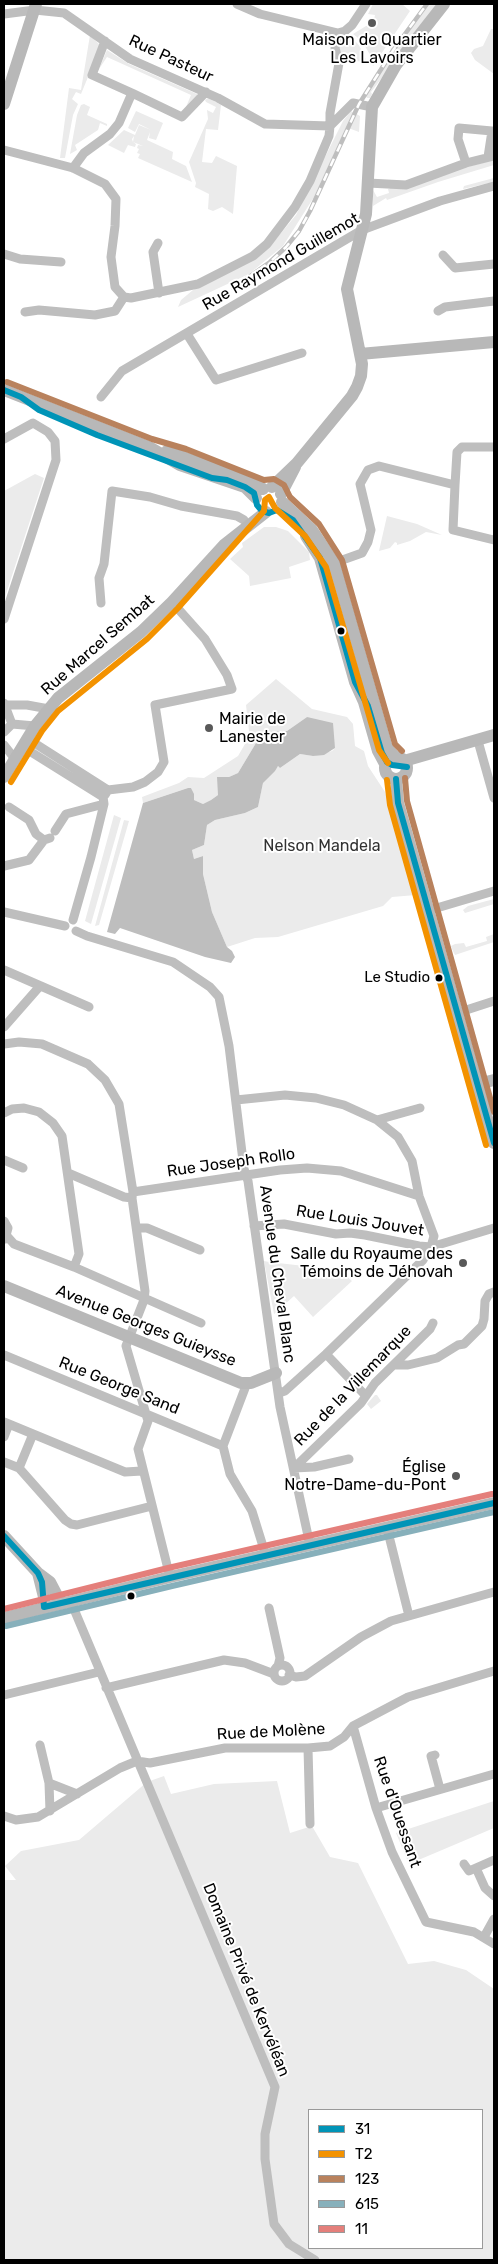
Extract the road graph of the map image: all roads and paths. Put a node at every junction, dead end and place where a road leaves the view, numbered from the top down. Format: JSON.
{"nodes":[{"id":1,"x":237,"y":4,"type":"edge"},
{"id":2,"x":366,"y":4,"type":"edge"},
{"id":3,"x":444,"y":4,"type":"edge"},
{"id":4,"x":35,"y":7,"type":"edge"},
{"id":5,"x":4,"y":14,"type":"edge"},
{"id":6,"x":338,"y":33,"type":"junction"},
{"id":7,"x":105,"y":41,"type":"junction"},
{"id":8,"x":206,"y":92,"type":"junction"},
{"id":9,"x":132,"y":93,"type":"junction"},
{"id":10,"x":4,"y":104,"type":"edge"},
{"id":11,"x":372,"y":107,"type":"junction"},
{"id":12,"x":330,"y":126,"type":"junction"},
{"id":13,"x":4,"y":150,"type":"edge"},
{"id":14,"x":491,"y":157,"type":"edge"},
{"id":15,"x":466,"y":163,"type":"junction"},
{"id":16,"x":73,"y":168,"type":"junction"},
{"id":17,"x":368,"y":183,"type":"junction"},
{"id":18,"x":494,"y":186,"type":"edge"},
{"id":19,"x":362,"y":230,"type":"junction"},
{"id":20,"x":158,"y":243,"type":"dead end"},
{"id":21,"x":4,"y":254,"type":"edge"},
{"id":22,"x":443,"y":255,"type":"dead end"},
{"id":23,"x":61,"y":262,"type":"dead end"},
{"id":24,"x":494,"y":264,"type":"edge"},
{"id":25,"x":159,"y":293,"type":"junction"},
{"id":26,"x":124,"y":297,"type":"junction"},
{"id":27,"x":494,"y":301,"type":"edge"},
{"id":28,"x":438,"y":311,"type":"dead end"},
{"id":29,"x":25,"y":312,"type":"dead end"},
{"id":30,"x":187,"y":334,"type":"junction"},
{"id":31,"x":494,"y":342,"type":"edge"},
{"id":32,"x":302,"y":353,"type":"dead end"},
{"id":33,"x":360,"y":354,"type":"junction"},
{"id":34,"x":13,"y":394,"type":"edge"},
{"id":35,"x":102,"y":397,"type":"dead end"},
{"id":36,"x":55,"y":414,"type":"junction"},
{"id":37,"x":4,"y":440,"type":"edge"},
{"id":38,"x":494,"y":446,"type":"edge"},
{"id":39,"x":150,"y":447,"type":"junction"},
{"id":40,"x":180,"y":465,"type":"junction"},
{"id":41,"x":454,"y":486,"type":"junction"},
{"id":42,"x":269,"y":500,"type":"junction"},
{"id":43,"x":244,"y":520,"type":"junction"},
{"id":44,"x":494,"y":540,"type":"edge"},
{"id":45,"x":224,"y":545,"type":"junction"},
{"id":46,"x":320,"y":558,"type":"junction"},
{"id":47,"x":334,"y":563,"type":"junction"},
{"id":48,"x":172,"y":602,"type":"junction"},
{"id":49,"x":101,"y":604,"type":"dead end"},
{"id":50,"x":4,"y":619,"type":"edge"},
{"id":51,"x":4,"y":704,"type":"edge"},
{"id":52,"x":49,"y":709,"type":"junction"},
{"id":53,"x":12,"y":724,"type":"junction"},
{"id":54,"x":35,"y":726,"type":"junction"},
{"id":55,"x":4,"y":732,"type":"edge"},
{"id":56,"x":494,"y":735,"type":"edge"},
{"id":57,"x":474,"y":742,"type":"junction"},
{"id":58,"x":25,"y":743,"type":"junction"},
{"id":59,"x":4,"y":745,"type":"edge"},
{"id":60,"x":15,"y":760,"type":"junction"},
{"id":61,"x":398,"y":762,"type":"junction"},
{"id":62,"x":4,"y":777,"type":"edge"},
{"id":63,"x":396,"y":779,"type":"junction"},
{"id":64,"x":105,"y":797,"type":"junction"},
{"id":65,"x":494,"y":798,"type":"edge"},
{"id":66,"x":9,"y":807,"type":"dead end"},
{"id":67,"x":49,"y":836,"type":"junction"},
{"id":68,"x":4,"y":866,"type":"edge"},
{"id":69,"x":494,"y":892,"type":"edge"},
{"id":70,"x":430,"y":910,"type":"junction"},
{"id":71,"x":4,"y":912,"type":"edge"},
{"id":72,"x":69,"y":923,"type":"junction"},
{"id":73,"x":4,"y":970,"type":"edge"},
{"id":74,"x":40,"y":986,"type":"junction"},
{"id":75,"x":494,"y":1001,"type":"edge"},
{"id":76,"x":89,"y":1007,"type":"dead end"},
{"id":77,"x":457,"y":1013,"type":"junction"},
{"id":78,"x":4,"y":1026,"type":"edge"},
{"id":79,"x":4,"y":1044,"type":"edge"},
{"id":80,"x":494,"y":1080,"type":"edge"},
{"id":81,"x":478,"y":1084,"type":"junction"},
{"id":82,"x":236,"y":1100,"type":"junction"},
{"id":83,"x":420,"y":1108,"type":"dead end"},
{"id":84,"x":4,"y":1113,"type":"edge"},
{"id":85,"x":377,"y":1120,"type":"junction"},
{"id":86,"x":494,"y":1144,"type":"edge"},
{"id":87,"x":4,"y":1160,"type":"edge"},
{"id":88,"x":23,"y":1168,"type":"dead end"},
{"id":89,"x":68,"y":1173,"type":"junction"},
{"id":90,"x":247,"y":1175,"type":"junction"},
{"id":91,"x":133,"y":1195,"type":"junction"},
{"id":92,"x":419,"y":1196,"type":"junction"},
{"id":93,"x":4,"y":1220,"type":"edge"},
{"id":94,"x":254,"y":1226,"type":"junction"},
{"id":95,"x":137,"y":1228,"type":"junction"},
{"id":96,"x":494,"y":1228,"type":"edge"},
{"id":97,"x":5,"y":1238,"type":"edge"},
{"id":98,"x":432,"y":1247,"type":"junction"},
{"id":99,"x":200,"y":1250,"type":"dead end"},
{"id":100,"x":74,"y":1268,"type":"junction"},
{"id":101,"x":4,"y":1286,"type":"edge"},
{"id":102,"x":494,"y":1292,"type":"edge"},
{"id":103,"x":144,"y":1300,"type":"junction"},
{"id":104,"x":201,"y":1323,"type":"dead end"},
{"id":105,"x":433,"y":1323,"type":"dead end"},
{"id":106,"x":129,"y":1337,"type":"junction"},
{"id":107,"x":326,"y":1354,"type":"junction"},
{"id":108,"x":4,"y":1355,"type":"edge"},
{"id":109,"x":394,"y":1365,"type":"junction"},
{"id":110,"x":276,"y":1373,"type":"junction"},
{"id":111,"x":247,"y":1383,"type":"junction"},
{"id":112,"x":279,"y":1393,"type":"junction"},
{"id":113,"x":366,"y":1396,"type":"junction"},
{"id":114,"x":145,"y":1413,"type":"junction"},
{"id":115,"x":6,"y":1423,"type":"edge"},
{"id":116,"x":33,"y":1434,"type":"junction"},
{"id":117,"x":4,"y":1437,"type":"edge"},
{"id":118,"x":223,"y":1446,"type":"junction"},
{"id":119,"x":349,"y":1459,"type":"dead end"},
{"id":120,"x":4,"y":1462,"type":"edge"},
{"id":121,"x":19,"y":1468,"type":"junction"},
{"id":122,"x":294,"y":1468,"type":"junction"},
{"id":123,"x":142,"y":1470,"type":"junction"},
{"id":124,"x":494,"y":1503,"type":"edge"},
{"id":125,"x":152,"y":1506,"type":"junction"},
{"id":126,"x":387,"y":1528,"type":"junction"},
{"id":127,"x":4,"y":1536,"type":"edge"},
{"id":128,"x":310,"y":1545,"type":"junction"},
{"id":129,"x":266,"y":1556,"type":"junction"},
{"id":130,"x":38,"y":1573,"type":"junction"},
{"id":131,"x":170,"y":1577,"type":"junction"},
{"id":132,"x":494,"y":1592,"type":"edge"},
{"id":133,"x":66,"y":1603,"type":"junction"},
{"id":134,"x":44,"y":1607,"type":"junction"},
{"id":135,"x":269,"y":1608,"type":"dead end"},
{"id":136,"x":408,"y":1616,"type":"junction"},
{"id":137,"x":4,"y":1618,"type":"edge"},
{"id":138,"x":276,"y":1670,"type":"junction"},
{"id":139,"x":494,"y":1671,"type":"edge"},
{"id":140,"x":99,"y":1672,"type":"junction"},
{"id":141,"x":106,"y":1688,"type":"junction"},
{"id":142,"x":4,"y":1695,"type":"edge"},
{"id":143,"x":353,"y":1726,"type":"junction"},
{"id":144,"x":40,"y":1745,"type":"dead end"},
{"id":145,"x":308,"y":1748,"type":"junction"},
{"id":146,"x":435,"y":1755,"type":"dead end"},
{"id":147,"x":137,"y":1761,"type":"junction"},
{"id":148,"x":494,"y":1774,"type":"edge"},
{"id":149,"x":49,"y":1783,"type":"junction"},
{"id":150,"x":440,"y":1789,"type":"junction"},
{"id":151,"x":76,"y":1794,"type":"junction"},
{"id":152,"x":376,"y":1808,"type":"junction"},
{"id":153,"x":50,"y":1811,"type":"junction"},
{"id":154,"x":4,"y":1816,"type":"edge"},
{"id":155,"x":310,"y":1824,"type":"dead end"},
{"id":156,"x":494,"y":1860,"type":"edge"},
{"id":157,"x":464,"y":1864,"type":"dead end"},
{"id":158,"x":476,"y":1868,"type":"junction"},
{"id":159,"x":494,"y":1896,"type":"edge"},
{"id":160,"x":494,"y":1919,"type":"edge"},
{"id":161,"x":484,"y":1937,"type":"junction"},
{"id":162,"x":494,"y":1944,"type":"edge"},
{"id":163,"x":315,"y":2260,"type":"edge"}],
"edges":[{"from":1,"to":6,"type":"street"},
{"from":2,"to":6,"type":"street"},
{"from":3,"to":11,"type":"main road","name":"Rue Marcel Sembat"},
{"from":4,"to":5,"type":"street","name":"Rue Pasteur"},
{"from":4,"to":7,"type":"street","name":"Rue Pasteur"},
{"from":4,"to":10,"type":"main road"},
{"from":6,"to":12,"type":"street"},
{"from":7,"to":8,"type":"street","name":"Rue Pasteur"},
{"from":7,"to":9,"type":"street"},
{"from":8,"to":9,"type":"street"},
{"from":8,"to":12,"type":"street","name":"Rue Pasteur"},
{"from":9,"to":16,"type":"street"},
{"from":11,"to":12,"type":"street"},
{"from":11,"to":17,"type":"main road","name":"Rue Marcel Sembat"},
{"from":12,"to":25,"type":"street"},
{"from":13,"to":16,"type":"street"},
{"from":14,"to":15,"type":"street"},
{"from":14,"to":15,"type":"street"},
{"from":15,"to":17,"type":"street"},
{"from":16,"to":26,"type":"street"},
{"from":17,"to":19,"type":"main road","name":"Rue Marcel Sembat"},
{"from":18,"to":19,"type":"street","name":"Rue Raymond Guillemot"},
{"from":19,"to":30,"type":"street","name":"Rue Raymond Guillemot"},
{"from":19,"to":33,"type":"main road","name":"Rue Marcel Sembat"},
{"from":20,"to":25,"type":"street"},
{"from":21,"to":23,"type":"street"},
{"from":22,"to":24,"type":"street"},
{"from":25,"to":26,"type":"street"},
{"from":26,"to":29,"type":"street"},
{"from":27,"to":28,"type":"street"},
{"from":30,"to":32,"type":"street"},
{"from":30,"to":35,"type":"street","name":"Rue Raymond Guillemot"},
{"from":31,"to":33,"type":"main road"},
{"from":33,"to":42,"type":"main road","name":"Rue Marcel Sembat"},
{"from":34,"to":36,"type":"main road"},
{"from":36,"to":39,"type":"main road"},
{"from":36,"to":40,"type":"main road"},
{"from":37,"to":50,"type":"street"},
{"from":38,"to":41,"type":"street"},
{"from":39,"to":40,"type":"main road"},
{"from":39,"to":42,"type":"main road"},
{"from":40,"to":42,"type":"main road"},
{"from":41,"to":44,"type":"street"},
{"from":41,"to":47,"type":"street"},
{"from":42,"to":43,"type":"main road","name":"Rue Marcel Sembat"},
{"from":42,"to":45,"type":"main road","name":"Rue Marcel Sembat"},
{"from":42,"to":46,"type":"main road"},
{"from":42,"to":47,"type":"main road"},
{"from":43,"to":45,"type":"main road","name":"Rue Marcel Sembat"},
{"from":43,"to":49,"type":"street"},
{"from":45,"to":48,"type":"main road","name":"Rue Marcel Sembat"},
{"from":46,"to":47,"type":"main road"},
{"from":46,"to":61,"type":"main road"},
{"from":47,"to":61,"type":"main road"},
{"from":48,"to":52,"type":"main road","name":"Rue Marcel Sembat"},
{"from":48,"to":64,"type":"street"},
{"from":51,"to":52,"type":"street"},
{"from":51,"to":53,"type":"street"},
{"from":52,"to":54,"type":"main road","name":"Rue Marcel Sembat"},
{"from":53,"to":54,"type":"street"},
{"from":53,"to":55,"type":"street"},
{"from":54,"to":58,"type":"main road","name":"Rue Marcel Sembat"},
{"from":56,"to":57,"type":"main road"},
{"from":57,"to":61,"type":"main road"},
{"from":57,"to":65,"type":"street"},
{"from":58,"to":60,"type":"main road","name":"Rue Marcel Sembat"},
{"from":58,"to":64,"type":"street"},
{"from":59,"to":60,"type":"street"},
{"from":60,"to":62,"type":"main road","name":"Rue Marcel Sembat"},
{"from":61,"to":63,"type":"main road"},
{"from":61,"to":63,"type":"main road"},
{"from":63,"to":70,"type":"main road"},
{"from":64,"to":67,"type":"street"},
{"from":64,"to":72,"type":"street"},
{"from":66,"to":67,"type":"street"},
{"from":67,"to":68,"type":"street"},
{"from":69,"to":70,"type":"street"},
{"from":70,"to":77,"type":"main road"},
{"from":71,"to":72,"type":"street"},
{"from":72,"to":82,"type":"street","name":"Avenue du Cheval Blanc"},
{"from":73,"to":74,"type":"street"},
{"from":74,"to":76,"type":"street"},
{"from":74,"to":78,"type":"street"},
{"from":75,"to":77,"type":"street"},
{"from":77,"to":81,"type":"main road"},
{"from":79,"to":91,"type":"street"},
{"from":80,"to":81,"type":"main road"},
{"from":81,"to":86,"type":"main road"},
{"from":82,"to":85,"type":"street"},
{"from":82,"to":90,"type":"street","name":"Avenue du Cheval Blanc"},
{"from":83,"to":85,"type":"street"},
{"from":84,"to":89,"type":"street"},
{"from":85,"to":92,"type":"street"},
{"from":87,"to":88,"type":"street"},
{"from":89,"to":91,"type":"street"},
{"from":89,"to":100,"type":"street"},
{"from":90,"to":91,"type":"street","name":"Rue Joseph Rollo"},
{"from":90,"to":92,"type":"street","name":"Rue Joseph Rollo"},
{"from":90,"to":94,"type":"street","name":"Avenue du Cheval Blanc"},
{"from":91,"to":95,"type":"street"},
{"from":92,"to":98,"type":"street"},
{"from":93,"to":97,"type":"street"},
{"from":94,"to":98,"type":"street","name":"Rue Louis Jouvet"},
{"from":94,"to":110,"type":"street","name":"Avenue du Cheval Blanc"},
{"from":95,"to":99,"type":"street"},
{"from":95,"to":103,"type":"street"},
{"from":96,"to":98,"type":"street"},
{"from":97,"to":100,"type":"street"},
{"from":98,"to":107,"type":"street"},
{"from":100,"to":103,"type":"street"},
{"from":101,"to":106,"type":"main road","name":"Avenue Georges Guieysse"},
{"from":102,"to":109,"type":"street"},
{"from":103,"to":104,"type":"street"},
{"from":103,"to":106,"type":"street"},
{"from":105,"to":109,"type":"street","name":"Rue de la Villemarque"},
{"from":106,"to":111,"type":"main road","name":"Avenue Georges Guieysse"},
{"from":106,"to":114,"type":"street"},
{"from":107,"to":112,"type":"street"},
{"from":107,"to":113,"type":"street"},
{"from":108,"to":114,"type":"street","name":"Rue George Sand"},
{"from":109,"to":113,"type":"street","name":"Rue de la Villemarque"},
{"from":110,"to":111,"type":"main road","name":"Avenue Georges Guieysse"},
{"from":110,"to":112,"type":"street","name":"Avenue du Cheval Blanc"},
{"from":111,"to":118,"type":"street"},
{"from":112,"to":122,"type":"street","name":"Avenue du Cheval Blanc"},
{"from":113,"to":122,"type":"street","name":"Rue de la Villemarque"},
{"from":114,"to":118,"type":"street","name":"Rue George Sand"},
{"from":114,"to":123,"type":"street"},
{"from":115,"to":116,"type":"street"},
{"from":115,"to":117,"type":"street"},
{"from":116,"to":121,"type":"street"},
{"from":116,"to":123,"type":"street"},
{"from":118,"to":129,"type":"street"},
{"from":119,"to":122,"type":"street"},
{"from":120,"to":121,"type":"street"},
{"from":121,"to":125,"type":"street"},
{"from":122,"to":128,"type":"street","name":"Avenue du Cheval Blanc"},
{"from":123,"to":125,"type":"street"},
{"from":124,"to":126,"type":"main road"},
{"from":125,"to":131,"type":"street"},
{"from":126,"to":128,"type":"main road"},
{"from":126,"to":136,"type":"street"},
{"from":127,"to":130,"type":"main road"},
{"from":128,"to":129,"type":"main road"},
{"from":129,"to":131,"type":"main road"},
{"from":130,"to":133,"type":"main road"},
{"from":130,"to":134,"type":"main road"},
{"from":131,"to":133,"type":"main road"},
{"from":132,"to":136,"type":"street"},
{"from":133,"to":134,"type":"main road"},
{"from":133,"to":140,"type":"street","name":"Domaine Privé de Kervéléan"},
{"from":134,"to":137,"type":"main road"},
{"from":135,"to":138,"type":"street"},
{"from":136,"to":138,"type":"street"},
{"from":138,"to":141,"type":"street"},
{"from":139,"to":143,"type":"street","name":"Rue de Molène"},
{"from":140,"to":141,"type":"street","name":"Domaine Privé de Kervéléan"},
{"from":140,"to":142,"type":"street"},
{"from":141,"to":147,"type":"street","name":"Domaine Privé de Kervéléan"},
{"from":143,"to":145,"type":"street","name":"Rue de Molène"},
{"from":143,"to":152,"type":"street","name":"Rue d'Ouessant"},
{"from":144,"to":149,"type":"street"},
{"from":145,"to":147,"type":"street","name":"Rue de Molène"},
{"from":145,"to":155,"type":"street"},
{"from":146,"to":150,"type":"street"},
{"from":147,"to":151,"type":"street"},
{"from":147,"to":163,"type":"street","name":"Domaine Privé de Kervéléan"},
{"from":148,"to":150,"type":"street"},
{"from":149,"to":151,"type":"street"},
{"from":149,"to":153,"type":"street"},
{"from":150,"to":152,"type":"street"},
{"from":151,"to":153,"type":"street"},
{"from":152,"to":161,"type":"street","name":"Rue d'Ouessant"},
{"from":153,"to":154,"type":"street"},
{"from":156,"to":158,"type":"street"},
{"from":157,"to":158,"type":"street"},
{"from":158,"to":159,"type":"street"},
{"from":160,"to":161,"type":"street"},
{"from":161,"to":162,"type":"street","name":"Rue d'Ouessant"}]}
